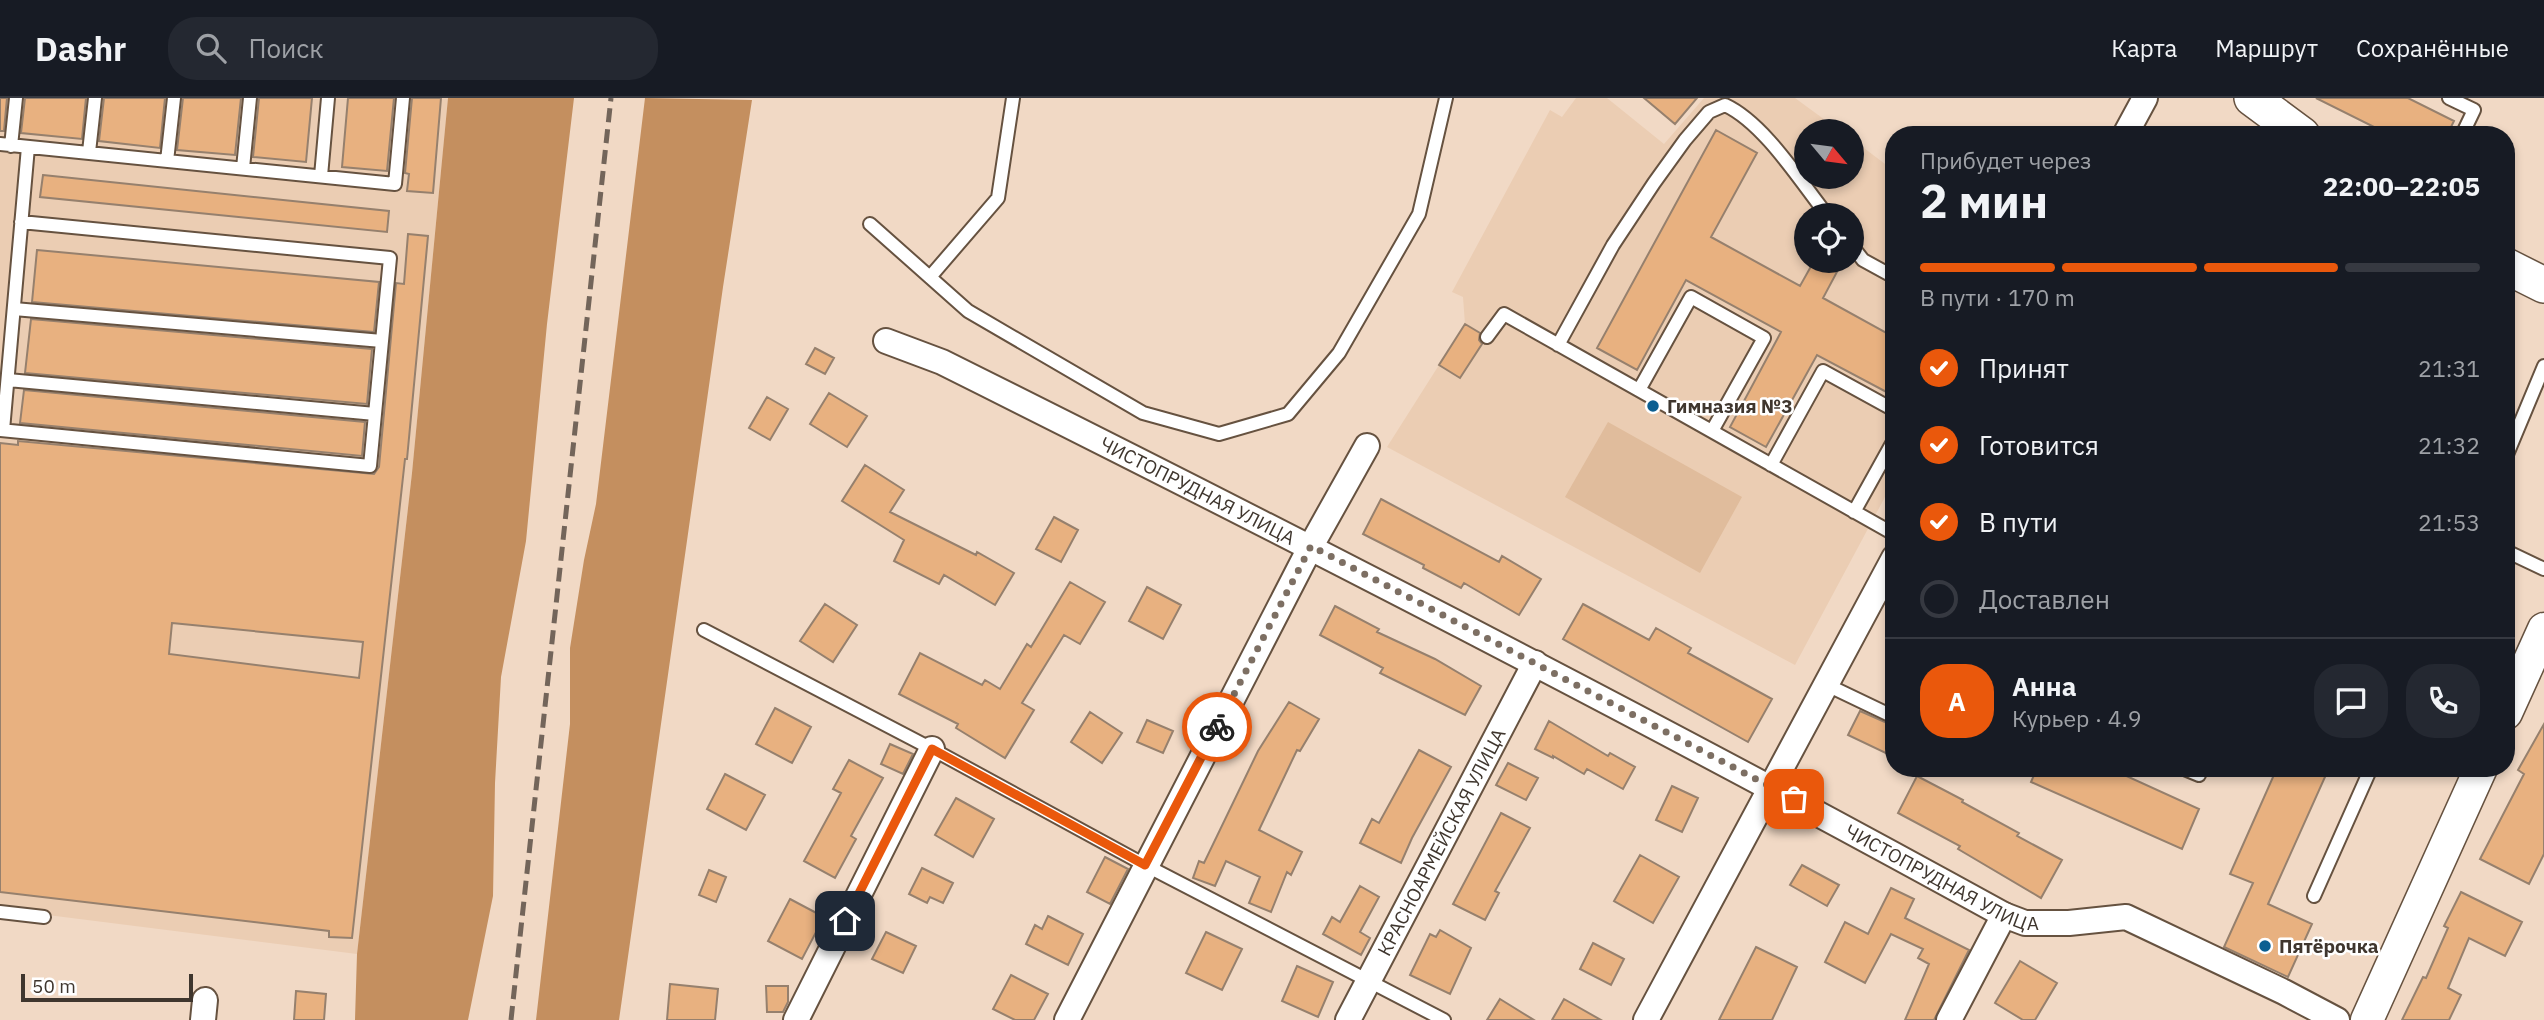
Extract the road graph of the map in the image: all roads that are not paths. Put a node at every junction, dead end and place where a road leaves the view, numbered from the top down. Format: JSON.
{"nodes":[{"id":1,"x":16,"y":98,"type":"edge"},
{"id":2,"x":95,"y":98,"type":"edge"},
{"id":3,"x":174,"y":98,"type":"edge"},
{"id":4,"x":250,"y":98,"type":"edge"},
{"id":5,"x":328,"y":98,"type":"edge"},
{"id":6,"x":403,"y":98,"type":"edge"},
{"id":7,"x":1013,"y":98,"type":"edge"},
{"id":8,"x":1446,"y":98,"type":"edge"},
{"id":9,"x":2145,"y":98,"type":"edge"},
{"id":10,"x":2252,"y":98,"type":"edge"},
{"id":11,"x":2449,"y":98,"type":"edge"},
{"id":12,"x":2130,"y":126,"type":"edge"},
{"id":13,"x":2290,"y":126,"type":"edge"},
{"id":14,"x":2466,"y":126,"type":"edge"},
{"id":15,"x":5,"y":145,"type":"edge"},
{"id":16,"x":28,"y":147,"type":"junction"},
{"id":17,"x":89,"y":152,"type":"junction"},
{"id":18,"x":167,"y":161,"type":"junction"},
{"id":19,"x":243,"y":168,"type":"junction"},
{"id":20,"x":321,"y":176,"type":"junction"},
{"id":21,"x":1818,"y":203,"type":"edge"},
{"id":22,"x":21,"y":222,"type":"junction"},
{"id":23,"x":870,"y":224,"type":"dead end"},
{"id":24,"x":1864,"y":262,"type":"edge"},
{"id":25,"x":2515,"y":270,"type":"edge"},
{"id":26,"x":1885,"y":272,"type":"edge"},
{"id":27,"x":930,"y":277,"type":"junction"},
{"id":28,"x":2544,"y":285,"type":"edge"},
{"id":29,"x":14,"y":309,"type":"junction"},
{"id":30,"x":1487,"y":337,"type":"dead end"},
{"id":31,"x":382,"y":341,"type":"junction"},
{"id":32,"x":886,"y":341,"type":"dead end"},
{"id":33,"x":1558,"y":345,"type":"junction"},
{"id":34,"x":2544,"y":366,"type":"edge"},
{"id":35,"x":8,"y":380,"type":"junction"},
{"id":36,"x":1639,"y":390,"type":"junction"},
{"id":37,"x":1885,"y":405,"type":"edge"},
{"id":38,"x":375,"y":414,"type":"junction"},
{"id":39,"x":2,"y":430,"type":"edge"},
{"id":40,"x":1712,"y":432,"type":"junction"},
{"id":41,"x":2515,"y":435,"type":"edge"},
{"id":42,"x":1367,"y":446,"type":"dead end"},
{"id":43,"x":1885,"y":456,"type":"edge"},
{"id":44,"x":1771,"y":465,"type":"junction"},
{"id":45,"x":1854,"y":512,"type":"junction"},
{"id":46,"x":1885,"y":529,"type":"edge"},
{"id":47,"x":1311,"y":546,"type":"junction"},
{"id":48,"x":2515,"y":555,"type":"edge"},
{"id":49,"x":2544,"y":569,"type":"edge"},
{"id":50,"x":1885,"y":574,"type":"edge"},
{"id":51,"x":2544,"y":629,"type":"edge"},
{"id":52,"x":704,"y":630,"type":"dead end"},
{"id":53,"x":1535,"y":663,"type":"junction"},
{"id":54,"x":1825,"y":684,"type":"junction"},
{"id":55,"x":2515,"y":693,"type":"edge"},
{"id":56,"x":1885,"y":713,"type":"edge"},
{"id":57,"x":932,"y":749,"type":"junction"},
{"id":58,"x":2367,"y":777,"type":"edge"},
{"id":59,"x":2477,"y":777,"type":"edge"},
{"id":60,"x":1770,"y":786,"type":"junction"},
{"id":61,"x":1145,"y":865,"type":"junction"},
{"id":62,"x":2314,"y":896,"type":"dead end"},
{"id":63,"x":0,"y":912,"type":"edge"},
{"id":64,"x":2004,"y":915,"type":"junction"},
{"id":65,"x":44,"y":917,"type":"dead end"},
{"id":66,"x":1369,"y":981,"type":"junction"},
{"id":67,"x":796,"y":1020,"type":"edge"},
{"id":68,"x":1067,"y":1020,"type":"edge"},
{"id":69,"x":1348,"y":1020,"type":"edge"},
{"id":70,"x":1444,"y":1020,"type":"edge"},
{"id":71,"x":1646,"y":1020,"type":"edge"},
{"id":72,"x":1949,"y":1020,"type":"edge"},
{"id":73,"x":2337,"y":1020,"type":"edge"},
{"id":74,"x":2367,"y":1020,"type":"edge"}],
"edges":[{"from":1,"to":15,"type":"lane"},
{"from":2,"to":17,"type":"lane"},
{"from":3,"to":18,"type":"lane"},
{"from":4,"to":19,"type":"lane"},
{"from":5,"to":20,"type":"lane"},
{"from":6,"to":20,"type":"lane"},
{"from":7,"to":27,"type":"lane"},
{"from":8,"to":27,"type":"lane"},
{"from":9,"to":12,"type":"street"},
{"from":10,"to":13,"type":"main road"},
{"from":11,"to":14,"type":"lane"},
{"from":15,"to":16,"type":"lane"},
{"from":16,"to":17,"type":"lane"},
{"from":16,"to":22,"type":"lane"},
{"from":17,"to":18,"type":"lane"},
{"from":18,"to":19,"type":"lane"},
{"from":19,"to":20,"type":"lane"},
{"from":21,"to":33,"type":"lane"},
{"from":22,"to":29,"type":"lane"},
{"from":22,"to":31,"type":"lane"},
{"from":23,"to":27,"type":"lane"},
{"from":24,"to":26,"type":"lane"},
{"from":25,"to":28,"type":"main road"},
{"from":29,"to":31,"type":"lane"},
{"from":29,"to":35,"type":"lane"},
{"from":30,"to":33,"type":"lane"},
{"from":31,"to":38,"type":"lane"},
{"from":32,"to":47,"type":"street","name":"ЧИСТОПРУДНАЯ УЛИЦА"},
{"from":33,"to":36,"type":"lane"},
{"from":34,"to":41,"type":"lane"},
{"from":35,"to":38,"type":"lane"},
{"from":35,"to":39,"type":"lane"},
{"from":36,"to":40,"type":"lane"},
{"from":36,"to":40,"type":"lane"},
{"from":37,"to":44,"type":"lane"},
{"from":38,"to":39,"type":"lane"},
{"from":40,"to":44,"type":"lane"},
{"from":42,"to":47,"type":"street"},
{"from":43,"to":45,"type":"lane"},
{"from":44,"to":45,"type":"lane"},
{"from":45,"to":46,"type":"lane"},
{"from":47,"to":53,"type":"street","name":"ЧИСТОПРУДНАЯ УЛИЦА"},
{"from":47,"to":61,"type":"street"},
{"from":48,"to":49,"type":"lane"},
{"from":50,"to":54,"type":"street"},
{"from":51,"to":55,"type":"street"},
{"from":52,"to":57,"type":"lane"},
{"from":53,"to":60,"type":"street","name":"ЧИСТОПРУДНАЯ УЛИЦА"},
{"from":53,"to":66,"type":"street","name":"КРАСНОАРМЕЙСКАЯ УЛИЦА"},
{"from":54,"to":56,"type":"lane"},
{"from":54,"to":60,"type":"street"},
{"from":57,"to":61,"type":"lane"},
{"from":57,"to":67,"type":"street"},
{"from":58,"to":62,"type":"lane"},
{"from":59,"to":74,"type":"street"},
{"from":60,"to":64,"type":"street","name":"ЧИСТОПРУДНАЯ УЛИЦА"},
{"from":60,"to":71,"type":"street"},
{"from":61,"to":66,"type":"lane"},
{"from":61,"to":68,"type":"street"},
{"from":63,"to":65,"type":"lane"},
{"from":64,"to":72,"type":"street"},
{"from":64,"to":73,"type":"street","name":"ЧИСТОПРУДНАЯ УЛИЦА"},
{"from":66,"to":69,"type":"street","name":"КРАСНОАРМЕЙСКАЯ УЛИЦА"},
{"from":66,"to":70,"type":"lane"}]}
